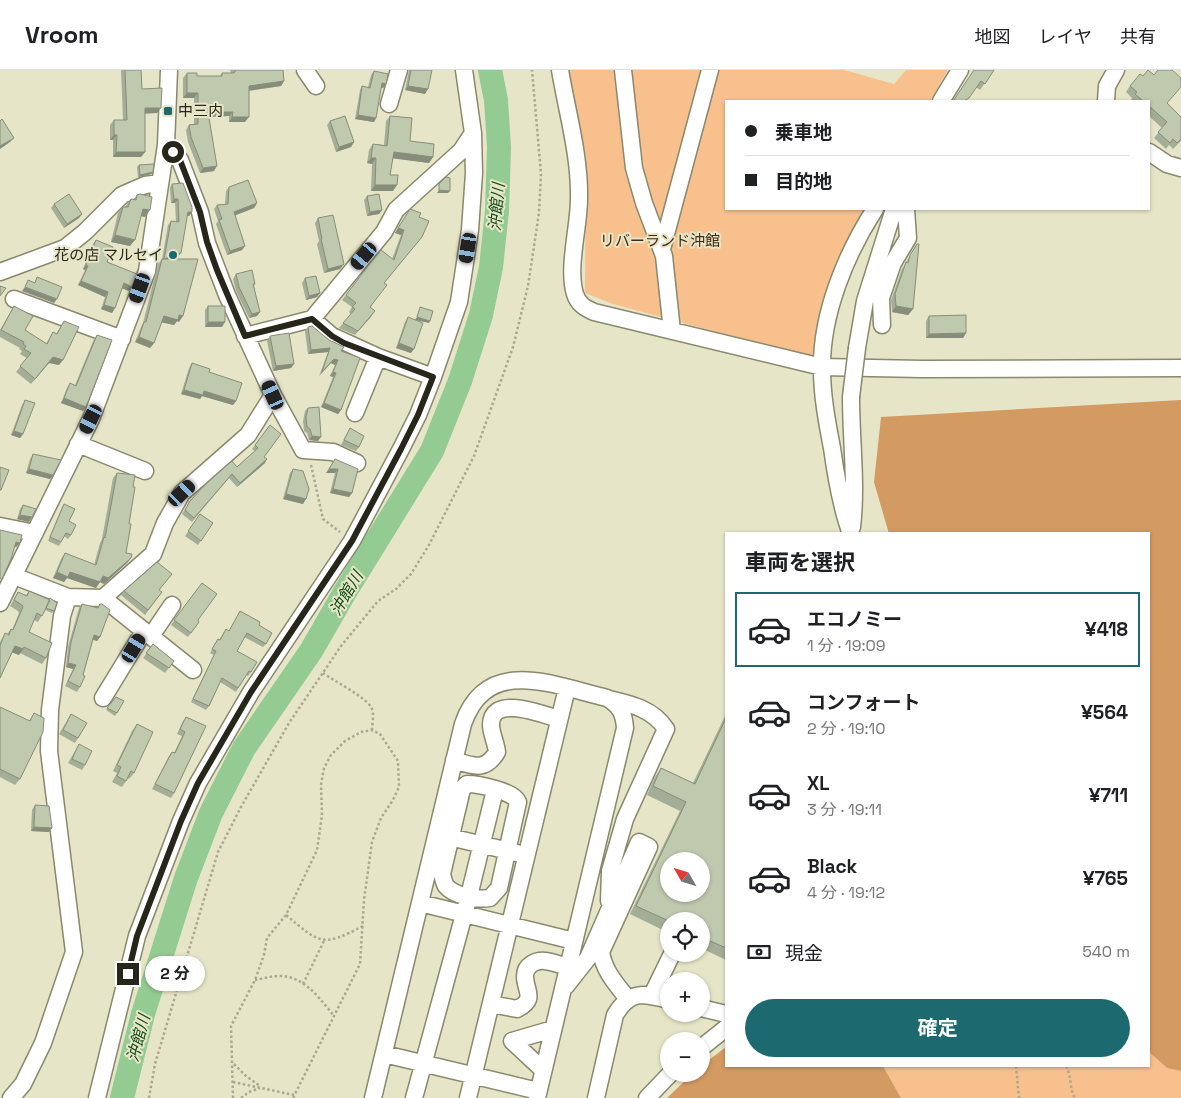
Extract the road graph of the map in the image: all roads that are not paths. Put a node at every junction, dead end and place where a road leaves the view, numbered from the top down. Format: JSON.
{"nodes":[{"id":1,"x":169,"y":70,"type":"edge"},
{"id":2,"x":305,"y":70,"type":"edge"},
{"id":3,"x":399,"y":70,"type":"edge"},
{"id":4,"x":464,"y":70,"type":"edge"},
{"id":5,"x":560,"y":70,"type":"edge"},
{"id":6,"x":623,"y":70,"type":"edge"},
{"id":7,"x":710,"y":70,"type":"edge"},
{"id":8,"x":960,"y":70,"type":"edge"},
{"id":9,"x":1116,"y":70,"type":"edge"},
{"id":10,"x":316,"y":86,"type":"dead end"},
{"id":11,"x":942,"y":100,"type":"edge"},
{"id":12,"x":1106,"y":100,"type":"edge"},
{"id":13,"x":389,"y":104,"type":"dead end"},
{"id":14,"x":473,"y":133,"type":"junction"},
{"id":15,"x":166,"y":145,"type":"junction"},
{"id":16,"x":1150,"y":153,"type":"edge"},
{"id":17,"x":1181,"y":168,"type":"edge"},
{"id":18,"x":160,"y":183,"type":"junction"},
{"id":19,"x":874,"y":210,"type":"edge"},
{"id":20,"x":894,"y":210,"type":"edge"},
{"id":21,"x":906,"y":210,"type":"edge"},
{"id":22,"x":662,"y":249,"type":"junction"},
{"id":23,"x":0,"y":272,"type":"edge"},
{"id":24,"x":14,"y":299,"type":"dead end"},
{"id":25,"x":312,"y":319,"type":"junction"},
{"id":26,"x":882,"y":325,"type":"dead end"},
{"id":27,"x":672,"y":331,"type":"junction"},
{"id":28,"x":245,"y":336,"type":"junction"},
{"id":29,"x":122,"y":339,"type":"junction"},
{"id":30,"x":378,"y":357,"type":"junction"},
{"id":31,"x":822,"y":367,"type":"junction"},
{"id":32,"x":1181,"y":368,"type":"edge"},
{"id":33,"x":433,"y":377,"type":"junction"},
{"id":34,"x":273,"y":395,"type":"junction"},
{"id":35,"x":355,"y":413,"type":"dead end"},
{"id":36,"x":78,"y":444,"type":"junction"},
{"id":37,"x":357,"y":463,"type":"dead end"},
{"id":38,"x":145,"y":471,"type":"dead end"},
{"id":39,"x":0,"y":526,"type":"edge"},
{"id":40,"x":850,"y":532,"type":"edge"},
{"id":41,"x":851,"y":532,"type":"edge"},
{"id":42,"x":35,"y":533,"type":"junction"},
{"id":43,"x":14,"y":576,"type":"junction"},
{"id":44,"x":68,"y":597,"type":"junction"},
{"id":45,"x":102,"y":598,"type":"junction"},
{"id":46,"x":0,"y":603,"type":"edge"},
{"id":47,"x":172,"y":605,"type":"dead end"},
{"id":48,"x":147,"y":634,"type":"junction"},
{"id":49,"x":194,"y":670,"type":"dead end"},
{"id":50,"x":567,"y":688,"type":"junction"},
{"id":51,"x":103,"y":698,"type":"dead end"},
{"id":52,"x":607,"y":698,"type":"junction"},
{"id":53,"x":560,"y":720,"type":"junction"},
{"id":54,"x":454,"y":760,"type":"junction"},
{"id":55,"x":495,"y":790,"type":"junction"},
{"id":56,"x":444,"y":836,"type":"junction"},
{"id":57,"x":482,"y":845,"type":"junction"},
{"id":58,"x":507,"y":851,"type":"junction"},
{"id":59,"x":527,"y":855,"type":"junction"},
{"id":60,"x":469,"y":896,"type":"junction"},
{"id":61,"x":420,"y":903,"type":"junction"},
{"id":62,"x":608,"y":911,"type":"junction"},
{"id":63,"x":464,"y":914,"type":"junction"},
{"id":64,"x":510,"y":925,"type":"junction"},
{"id":65,"x":574,"y":941,"type":"junction"},
{"id":66,"x":668,"y":962,"type":"edge"},
{"id":67,"x":568,"y":967,"type":"junction"},
{"id":68,"x":563,"y":990,"type":"junction"},
{"id":69,"x":652,"y":995,"type":"junction"},
{"id":70,"x":660,"y":997,"type":"edge"},
{"id":71,"x":628,"y":999,"type":"junction"},
{"id":72,"x":491,"y":1004,"type":"junction"},
{"id":73,"x":710,"y":1010,"type":"edge"},
{"id":74,"x":725,"y":1014,"type":"edge"},
{"id":75,"x":553,"y":1029,"type":"junction"},
{"id":76,"x":725,"y":1029,"type":"edge"},
{"id":77,"x":710,"y":1041,"type":"edge"},
{"id":78,"x":384,"y":1054,"type":"junction"},
{"id":79,"x":422,"y":1063,"type":"junction"},
{"id":80,"x":543,"y":1070,"type":"junction"},
{"id":81,"x":474,"y":1075,"type":"junction"},
{"id":82,"x":662,"y":1082,"type":"edge"},
{"id":83,"x":538,"y":1094,"type":"edge"},
{"id":84,"x":11,"y":1098,"type":"edge"},
{"id":85,"x":97,"y":1098,"type":"edge"},
{"id":86,"x":373,"y":1098,"type":"edge"},
{"id":87,"x":414,"y":1098,"type":"edge"},
{"id":88,"x":468,"y":1098,"type":"edge"},
{"id":89,"x":596,"y":1098,"type":"edge"},
{"id":90,"x":647,"y":1098,"type":"edge"}],
"edges":[{"from":1,"to":15,"type":"street"},
{"from":2,"to":10,"type":"street"},
{"from":3,"to":13,"type":"street"},
{"from":4,"to":14,"type":"street"},
{"from":5,"to":27,"type":"street"},
{"from":6,"to":22,"type":"street"},
{"from":7,"to":22,"type":"street"},
{"from":8,"to":11,"type":"street"},
{"from":9,"to":12,"type":"street"},
{"from":14,"to":25,"type":"street"},
{"from":14,"to":33,"type":"street"},
{"from":15,"to":18,"type":"street"},
{"from":15,"to":28,"type":"street"},
{"from":16,"to":17,"type":"street"},
{"from":18,"to":23,"type":"street"},
{"from":18,"to":29,"type":"street"},
{"from":19,"to":31,"type":"street"},
{"from":20,"to":41,"type":"street","bridge":true},
{"from":21,"to":26,"type":"street"},
{"from":22,"to":27,"type":"street"},
{"from":24,"to":29,"type":"street"},
{"from":25,"to":28,"type":"street"},
{"from":25,"to":30,"type":"street"},
{"from":27,"to":31,"type":"street"},
{"from":28,"to":34,"type":"street"},
{"from":29,"to":36,"type":"street"},
{"from":30,"to":33,"type":"street"},
{"from":30,"to":35,"type":"street"},
{"from":31,"to":32,"type":"street"},
{"from":31,"to":40,"type":"street"},
{"from":33,"to":85,"type":"street"},
{"from":34,"to":37,"type":"street"},
{"from":34,"to":45,"type":"street"},
{"from":36,"to":38,"type":"street"},
{"from":36,"to":42,"type":"street"},
{"from":39,"to":42,"type":"street"},
{"from":42,"to":43,"type":"street"},
{"from":43,"to":44,"type":"street"},
{"from":43,"to":46,"type":"street"},
{"from":44,"to":45,"type":"street"},
{"from":44,"to":84,"type":"street"},
{"from":45,"to":48,"type":"street"},
{"from":47,"to":48,"type":"street"},
{"from":48,"to":49,"type":"street"},
{"from":48,"to":51,"type":"street"},
{"from":50,"to":52,"type":"street"},
{"from":50,"to":53,"type":"street"},
{"from":50,"to":54,"type":"street"},
{"from":52,"to":62,"type":"street"},
{"from":52,"to":65,"type":"street"},
{"from":53,"to":54,"type":"street"},
{"from":53,"to":59,"type":"street"},
{"from":54,"to":56,"type":"street"},
{"from":55,"to":56,"type":"street"},
{"from":55,"to":57,"type":"street"},
{"from":55,"to":58,"type":"street"},
{"from":56,"to":57,"type":"street"},
{"from":56,"to":60,"type":"street"},
{"from":56,"to":61,"type":"street"},
{"from":57,"to":58,"type":"street"},
{"from":57,"to":60,"type":"street"},
{"from":58,"to":59,"type":"street"},
{"from":58,"to":60,"type":"street"},
{"from":59,"to":64,"type":"street"},
{"from":60,"to":63,"type":"street"},
{"from":61,"to":63,"type":"street"},
{"from":61,"to":78,"type":"street"},
{"from":62,"to":68,"type":"street"},
{"from":62,"to":71,"type":"street"},
{"from":63,"to":64,"type":"street"},
{"from":63,"to":79,"type":"street"},
{"from":64,"to":65,"type":"street"},
{"from":64,"to":72,"type":"street"},
{"from":65,"to":67,"type":"street"},
{"from":66,"to":69,"type":"street"},
{"from":67,"to":68,"type":"street"},
{"from":67,"to":72,"type":"street"},
{"from":68,"to":75,"type":"street"},
{"from":69,"to":70,"type":"street"},
{"from":69,"to":71,"type":"street"},
{"from":71,"to":89,"type":"street"},
{"from":72,"to":81,"type":"street"},
{"from":73,"to":74,"type":"street"},
{"from":75,"to":80,"type":"street"},
{"from":75,"to":80,"type":"street"},
{"from":76,"to":77,"type":"street"},
{"from":78,"to":79,"type":"street"},
{"from":78,"to":86,"type":"street"},
{"from":79,"to":81,"type":"street"},
{"from":79,"to":87,"type":"street"},
{"from":80,"to":83,"type":"street"},
{"from":81,"to":83,"type":"street"},
{"from":81,"to":88,"type":"street"},
{"from":82,"to":90,"type":"street"}]}
